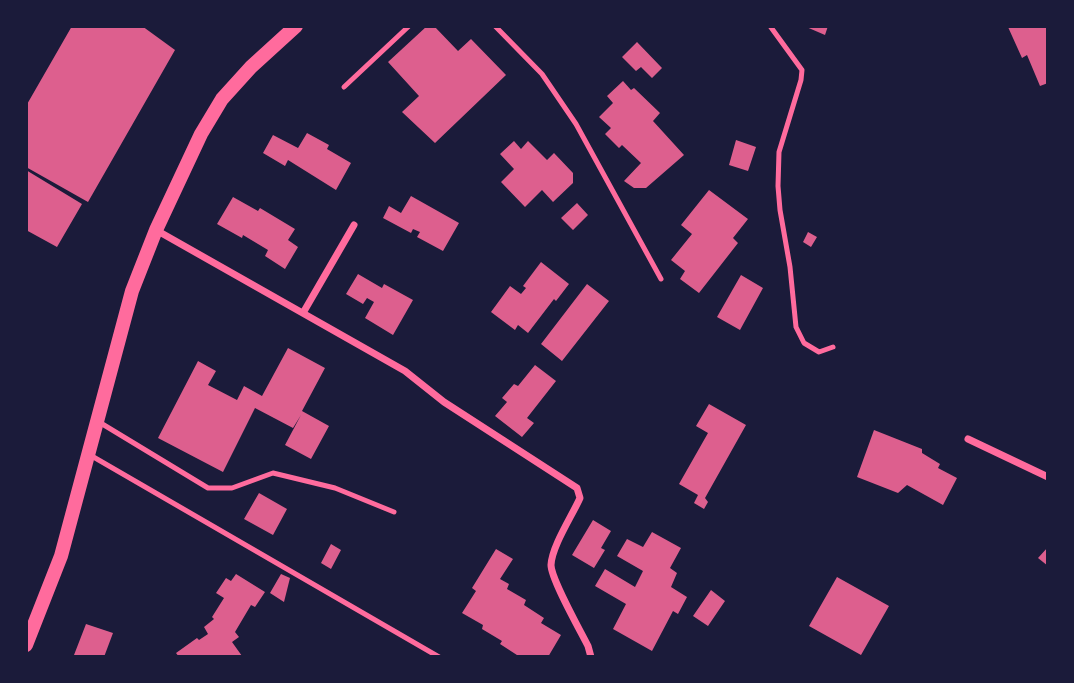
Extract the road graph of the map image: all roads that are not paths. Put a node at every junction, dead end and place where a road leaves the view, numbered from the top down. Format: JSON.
{"nodes":[{"id":1,"x":296,"y":26,"type":"edge"},
{"id":2,"x":409,"y":26,"type":"edge"},
{"id":3,"x":495,"y":26,"type":"edge"},
{"id":4,"x":770,"y":26,"type":"edge"},
{"id":5,"x":344,"y":87,"type":"dead end"},
{"id":6,"x":354,"y":225,"type":"dead end"},
{"id":7,"x":156,"y":230,"type":"junction"},
{"id":8,"x":660,"y":279,"type":"dead end"},
{"id":9,"x":303,"y":313,"type":"junction"},
{"id":10,"x":833,"y":348,"type":"dead end"},
{"id":11,"x":96,"y":421,"type":"junction"},
{"id":12,"x":968,"y":439,"type":"dead end"},
{"id":13,"x":88,"y":453,"type":"junction"},
{"id":14,"x":1048,"y":477,"type":"edge"},
{"id":15,"x":394,"y":512,"type":"dead end"},
{"id":16,"x":26,"y":645,"type":"edge"},
{"id":17,"x":439,"y":657,"type":"edge"},
{"id":18,"x":591,"y":657,"type":"edge"}],
"edges":[{"from":1,"to":7,"type":"main road"},
{"from":2,"to":5,"type":"lane"},
{"from":3,"to":8,"type":"lane"},
{"from":4,"to":10,"type":"lane"},
{"from":6,"to":9,"type":"street"},
{"from":7,"to":9,"type":"street"},
{"from":7,"to":11,"type":"main road"},
{"from":9,"to":18,"type":"street"},
{"from":11,"to":13,"type":"main road"},
{"from":11,"to":15,"type":"lane"},
{"from":12,"to":14,"type":"street"},
{"from":13,"to":16,"type":"main road"},
{"from":13,"to":17,"type":"lane"}]}
